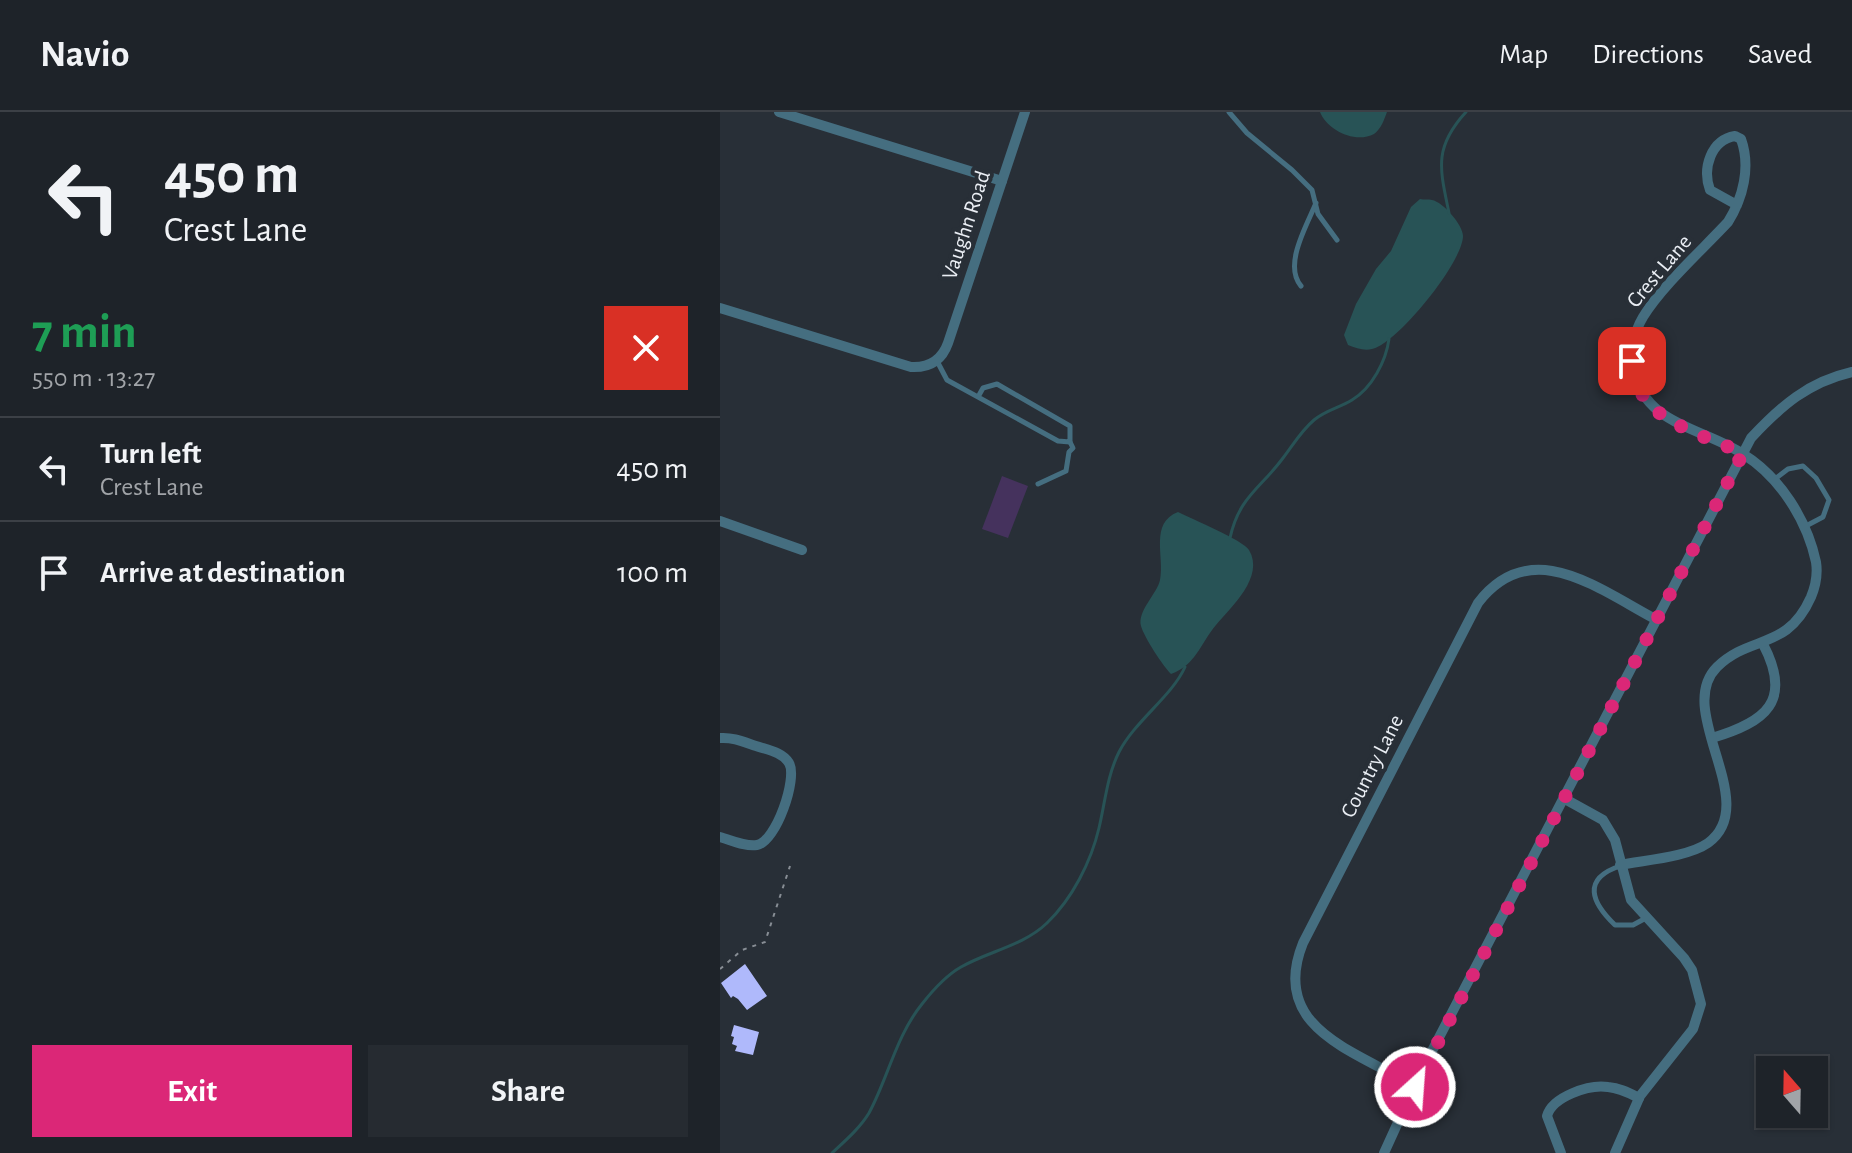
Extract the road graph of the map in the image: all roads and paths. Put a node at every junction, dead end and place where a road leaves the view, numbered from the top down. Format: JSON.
{"nodes":[{"id":1,"x":779,"y":112,"type":"edge"},
{"id":2,"x":1025,"y":112,"type":"edge"},
{"id":3,"x":1229,"y":112,"type":"edge"},
{"id":4,"x":801,"y":115,"type":"edge"},
{"id":5,"x":1002,"y":181,"type":"junction"},
{"id":6,"x":1316,"y":202,"type":"junction"},
{"id":7,"x":1737,"y":205,"type":"junction"},
{"id":8,"x":1337,"y":240,"type":"dead end"},
{"id":9,"x":1301,"y":286,"type":"dead end"},
{"id":10,"x":720,"y":308,"type":"edge"},
{"id":11,"x":937,"y":361,"type":"junction"},
{"id":12,"x":1852,"y":372,"type":"edge"},
{"id":13,"x":978,"y":397,"type":"junction"},
{"id":14,"x":1070,"y":442,"type":"junction"},
{"id":15,"x":1743,"y":453,"type":"junction"},
{"id":16,"x":1774,"y":480,"type":"junction"},
{"id":17,"x":1038,"y":484,"type":"dead end"},
{"id":18,"x":720,"y":521,"type":"edge"},
{"id":19,"x":1803,"y":528,"type":"junction"},
{"id":20,"x":802,"y":550,"type":"dead end"},
{"id":21,"x":1657,"y":620,"type":"junction"},
{"id":22,"x":1763,"y":644,"type":"junction"},
{"id":23,"x":720,"y":738,"type":"edge"},
{"id":24,"x":1712,"y":738,"type":"junction"},
{"id":25,"x":1565,"y":799,"type":"junction"},
{"id":26,"x":720,"y":837,"type":"edge"},
{"id":27,"x":1620,"y":865,"type":"junction"},
{"id":28,"x":790,"y":866,"type":"dead end"},
{"id":29,"x":1646,"y":918,"type":"junction"},
{"id":30,"x":720,"y":969,"type":"edge"},
{"id":31,"x":1415,"y":1087,"type":"junction"},
{"id":32,"x":1639,"y":1098,"type":"junction"},
{"id":33,"x":1384,"y":1153,"type":"edge"},
{"id":34,"x":1561,"y":1153,"type":"edge"},
{"id":35,"x":1615,"y":1153,"type":"edge"}],
"edges":[{"from":1,"to":4,"type":"street"},
{"from":2,"to":5,"type":"street","name":"Vaughn Road"},
{"from":3,"to":6,"type":"lane"},
{"from":4,"to":5,"type":"street"},
{"from":5,"to":11,"type":"street","name":"Vaughn Road"},
{"from":6,"to":8,"type":"lane"},
{"from":6,"to":9,"type":"lane"},
{"from":7,"to":7,"type":"street","name":"Crest Lane"},
{"from":7,"to":15,"type":"street","name":"Crest Lane"},
{"from":10,"to":11,"type":"street"},
{"from":11,"to":13,"type":"lane"},
{"from":12,"to":15,"type":"street"},
{"from":13,"to":14,"type":"lane"},
{"from":13,"to":14,"type":"lane"},
{"from":14,"to":17,"type":"lane"},
{"from":15,"to":16,"type":"street","name":"Crest Lane"},
{"from":15,"to":21,"type":"street"},
{"from":16,"to":19,"type":"street","name":"Crest Lane"},
{"from":16,"to":19,"type":"lane"},
{"from":18,"to":20,"type":"street"},
{"from":19,"to":22,"type":"street","name":"Crest Lane"},
{"from":21,"to":25,"type":"street"},
{"from":21,"to":31,"type":"street","name":"Country Lane"},
{"from":22,"to":24,"type":"street","name":"Crest Lane"},
{"from":22,"to":24,"type":"street"},
{"from":23,"to":26,"type":"street"},
{"from":24,"to":27,"type":"street"},
{"from":25,"to":27,"type":"street"},
{"from":25,"to":31,"type":"street"},
{"from":27,"to":29,"type":"street"},
{"from":27,"to":29,"type":"lane"},
{"from":28,"to":30,"type":"path"},
{"from":29,"to":32,"type":"street"},
{"from":31,"to":33,"type":"street"},
{"from":32,"to":34,"type":"street"},
{"from":32,"to":35,"type":"street"}]}
